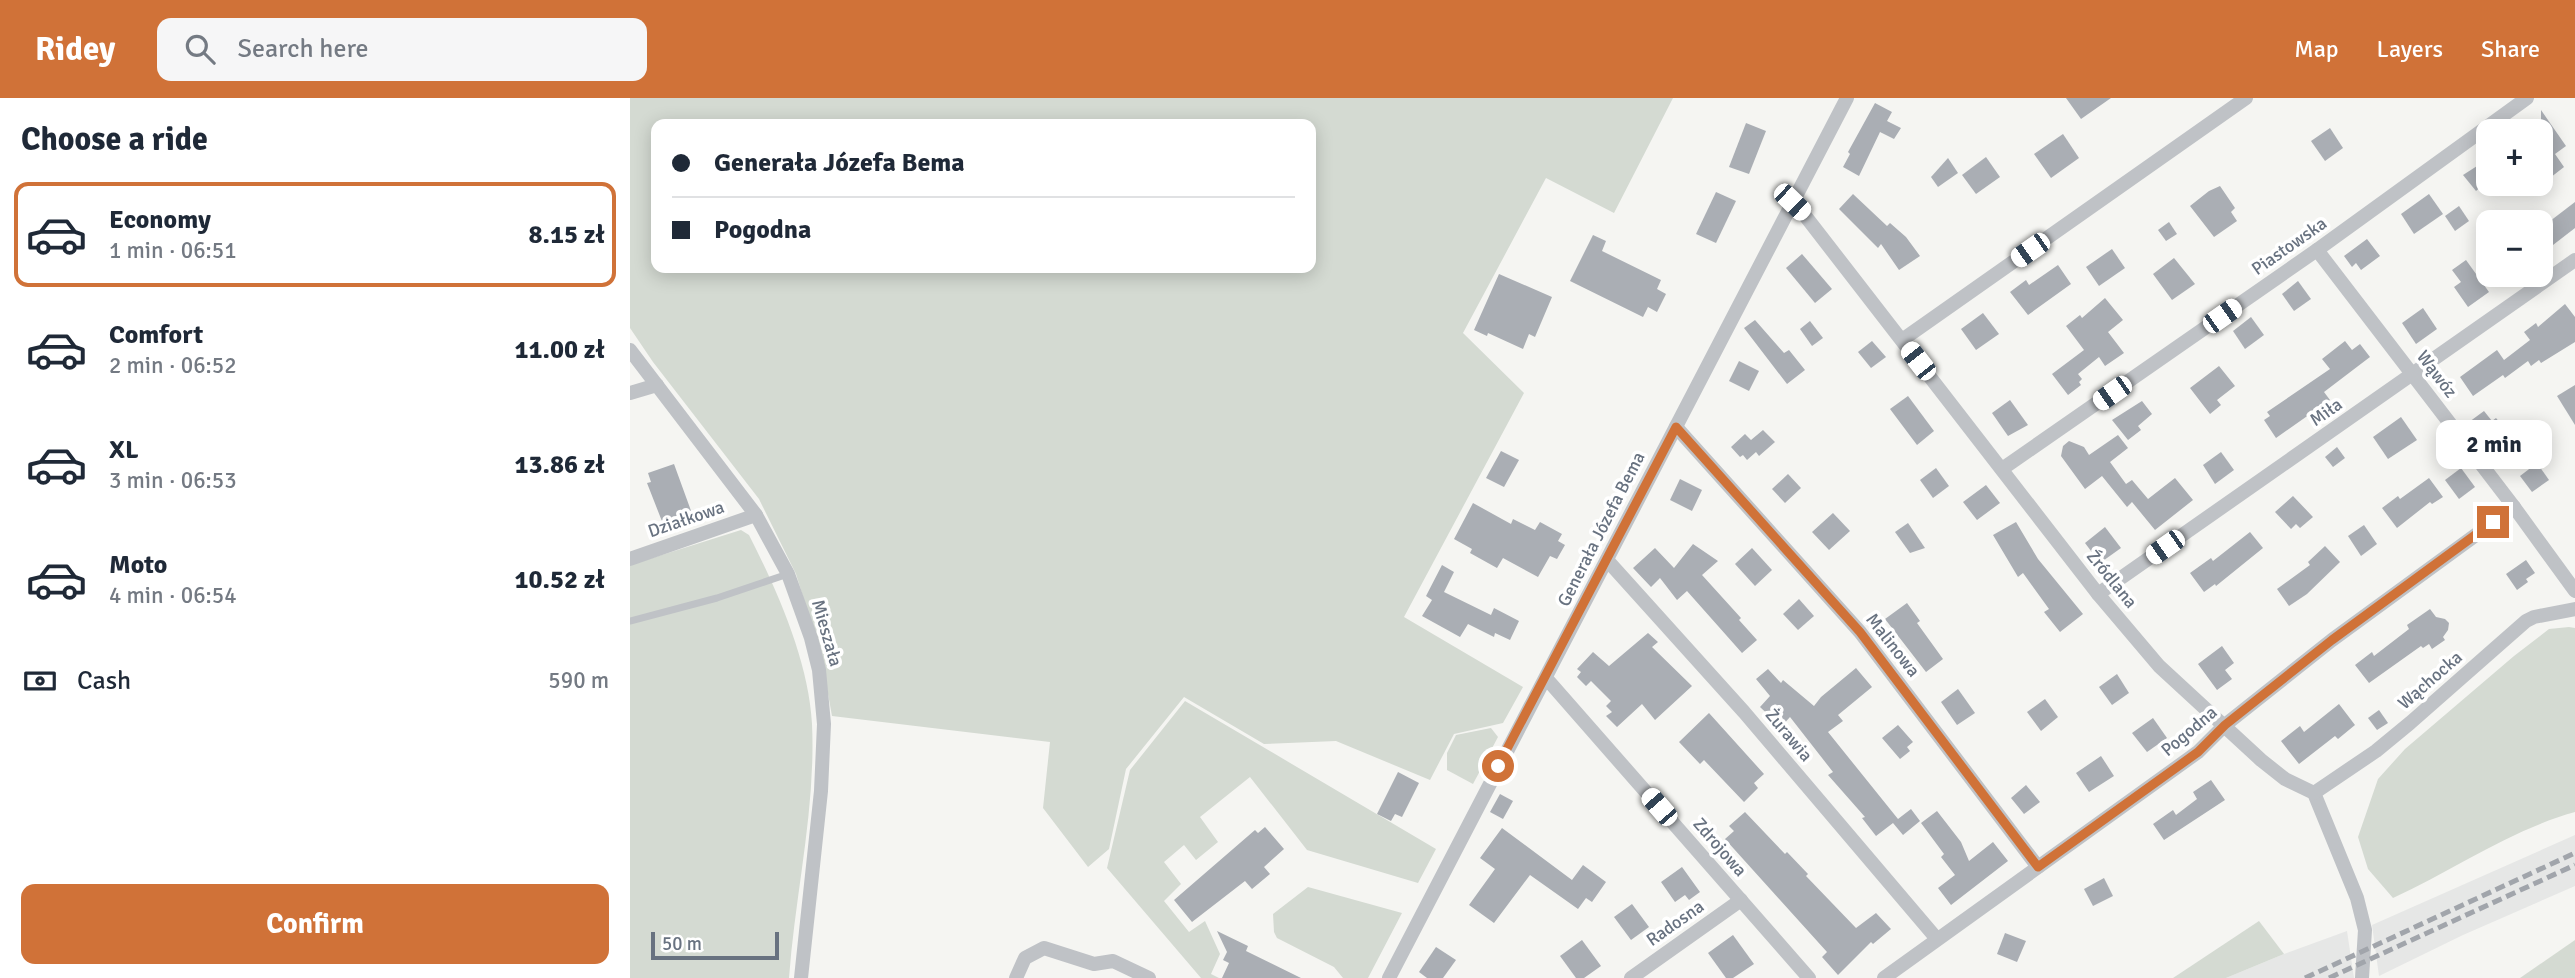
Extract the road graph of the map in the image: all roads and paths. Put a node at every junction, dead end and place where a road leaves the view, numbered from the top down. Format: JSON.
{"nodes":[{"id":1,"x":1847,"y":98,"type":"edge"},
{"id":2,"x":2246,"y":98,"type":"edge"},
{"id":3,"x":2527,"y":98,"type":"edge"},
{"id":4,"x":1792,"y":202,"type":"junction"},
{"id":5,"x":2316,"y":250,"type":"junction"},
{"id":6,"x":2575,"y":260,"type":"edge"},
{"id":7,"x":1902,"y":340,"type":"junction"},
{"id":8,"x":630,"y":350,"type":"edge"},
{"id":9,"x":2413,"y":374,"type":"junction"},
{"id":10,"x":657,"y":385,"type":"junction"},
{"id":11,"x":630,"y":393,"type":"edge"},
{"id":12,"x":1676,"y":427,"type":"junction"},
{"id":13,"x":2002,"y":469,"type":"junction"},
{"id":14,"x":2514,"y":507,"type":"junction"},
{"id":15,"x":756,"y":515,"type":"junction"},
{"id":16,"x":630,"y":559,"type":"edge"},
{"id":17,"x":1606,"y":560,"type":"junction"},
{"id":18,"x":788,"y":574,"type":"junction"},
{"id":19,"x":2575,"y":591,"type":"edge"},
{"id":20,"x":2098,"y":594,"type":"junction"},
{"id":21,"x":2575,"y":609,"type":"edge"},
{"id":22,"x":630,"y":621,"type":"edge"},
{"id":23,"x":1546,"y":678,"type":"junction"},
{"id":24,"x":2225,"y":725,"type":"junction"},
{"id":25,"x":2314,"y":793,"type":"junction"},
{"id":26,"x":2038,"y":867,"type":"junction"},
{"id":27,"x":1741,"y":900,"type":"junction"},
{"id":28,"x":1937,"y":939,"type":"junction"},
{"id":29,"x":1094,"y":964,"type":"junction"},
{"id":30,"x":801,"y":978,"type":"edge"},
{"id":31,"x":1016,"y":978,"type":"edge"},
{"id":32,"x":1105,"y":978,"type":"edge"},
{"id":33,"x":1149,"y":978,"type":"edge"},
{"id":34,"x":1389,"y":978,"type":"edge"},
{"id":35,"x":1631,"y":978,"type":"edge"},
{"id":36,"x":1809,"y":978,"type":"edge"},
{"id":37,"x":1884,"y":978,"type":"edge"},
{"id":38,"x":2362,"y":978,"type":"edge"}],
"edges":[{"from":1,"to":4,"type":"street","name":"Generała Józefa Bema"},
{"from":2,"to":7,"type":"street"},
{"from":3,"to":5,"type":"street","name":"Piastowska"},
{"from":4,"to":7,"type":"street","name":"Źródlana"},
{"from":4,"to":12,"type":"street","name":"Generała Józefa Bema"},
{"from":5,"to":9,"type":"street","name":"Wąwóz"},
{"from":5,"to":13,"type":"street","name":"Piastowska"},
{"from":6,"to":9,"type":"street","name":"Miła"},
{"from":7,"to":13,"type":"street","name":"Źródlana"},
{"from":8,"to":10,"type":"street","name":"Mieszała"},
{"from":9,"to":14,"type":"street","name":"Wąwóz"},
{"from":9,"to":20,"type":"street","name":"Miła"},
{"from":10,"to":11,"type":"street"},
{"from":10,"to":15,"type":"street","name":"Mieszała"},
{"from":12,"to":17,"type":"street","name":"Generała Józefa Bema"},
{"from":12,"to":26,"type":"street","name":"Malinowa"},
{"from":13,"to":20,"type":"street","name":"Źródlana"},
{"from":14,"to":19,"type":"street","name":"Wąwóz"},
{"from":14,"to":24,"type":"street","name":"Pogodna"},
{"from":15,"to":16,"type":"street","name":"Działkowa"},
{"from":15,"to":18,"type":"street","name":"Mieszała"},
{"from":17,"to":23,"type":"street","name":"Generała Józefa Bema"},
{"from":17,"to":28,"type":"street","name":"Żurawia"},
{"from":18,"to":22,"type":"lane"},
{"from":18,"to":30,"type":"street","name":"Mieszała"},
{"from":20,"to":24,"type":"street","name":"Źródlana"},
{"from":21,"to":25,"type":"street","name":"Wąchocka"},
{"from":23,"to":27,"type":"street","name":"Zdrojowa"},
{"from":23,"to":34,"type":"street","name":"Generała Józefa Bema"},
{"from":24,"to":25,"type":"street","name":"Źródlana"},
{"from":24,"to":26,"type":"street","name":"Pogodna"},
{"from":25,"to":38,"type":"street"},
{"from":26,"to":28,"type":"street","name":"Pogodna"},
{"from":27,"to":35,"type":"street","name":"Radosna"},
{"from":27,"to":36,"type":"street","name":"Zdrojowa"},
{"from":28,"to":37,"type":"street","name":"Pogodna"},
{"from":29,"to":31,"type":"street"},
{"from":29,"to":32,"type":"street"},
{"from":29,"to":33,"type":"street"}]}
